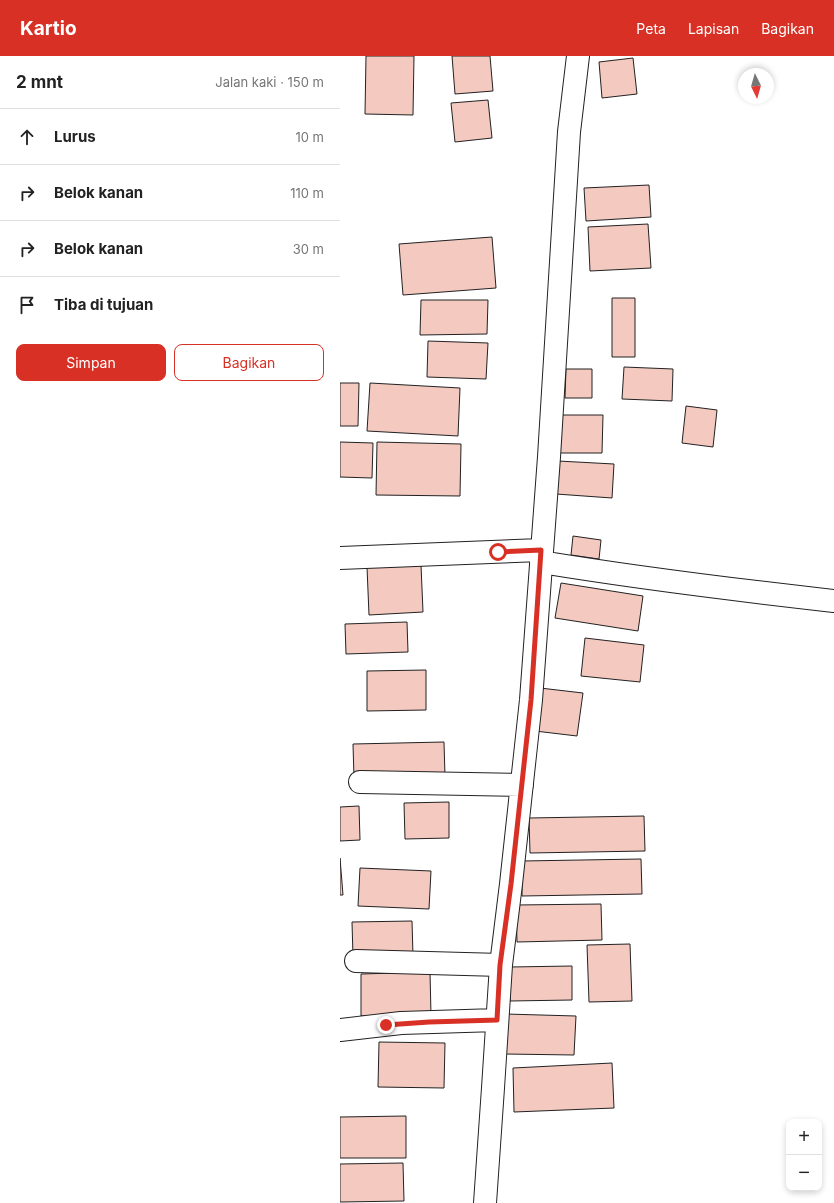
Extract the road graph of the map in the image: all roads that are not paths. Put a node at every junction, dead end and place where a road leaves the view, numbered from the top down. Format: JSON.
{"nodes":[{"id":1,"x":578,"y":56,"type":"edge"},
{"id":2,"x":541,"y":556,"type":"junction"},
{"id":3,"x":340,"y":558,"type":"edge"},
{"id":4,"x":834,"y":601,"type":"edge"},
{"id":5,"x":360,"y":782,"type":"dead end"},
{"id":6,"x":522,"y":785,"type":"junction"},
{"id":7,"x":356,"y":961,"type":"dead end"},
{"id":8,"x":500,"y":965,"type":"junction"},
{"id":9,"x":497,"y":1020,"type":"junction"},
{"id":10,"x":340,"y":1030,"type":"edge"},
{"id":11,"x":485,"y":1203,"type":"edge"}],
"edges":[{"from":1,"to":2,"type":"street"},
{"from":2,"to":3,"type":"street"},
{"from":2,"to":4,"type":"street"},
{"from":2,"to":6,"type":"street"},
{"from":5,"to":6,"type":"street"},
{"from":6,"to":8,"type":"street"},
{"from":7,"to":8,"type":"street"},
{"from":8,"to":9,"type":"street"},
{"from":9,"to":10,"type":"street"},
{"from":9,"to":11,"type":"street"}]}
